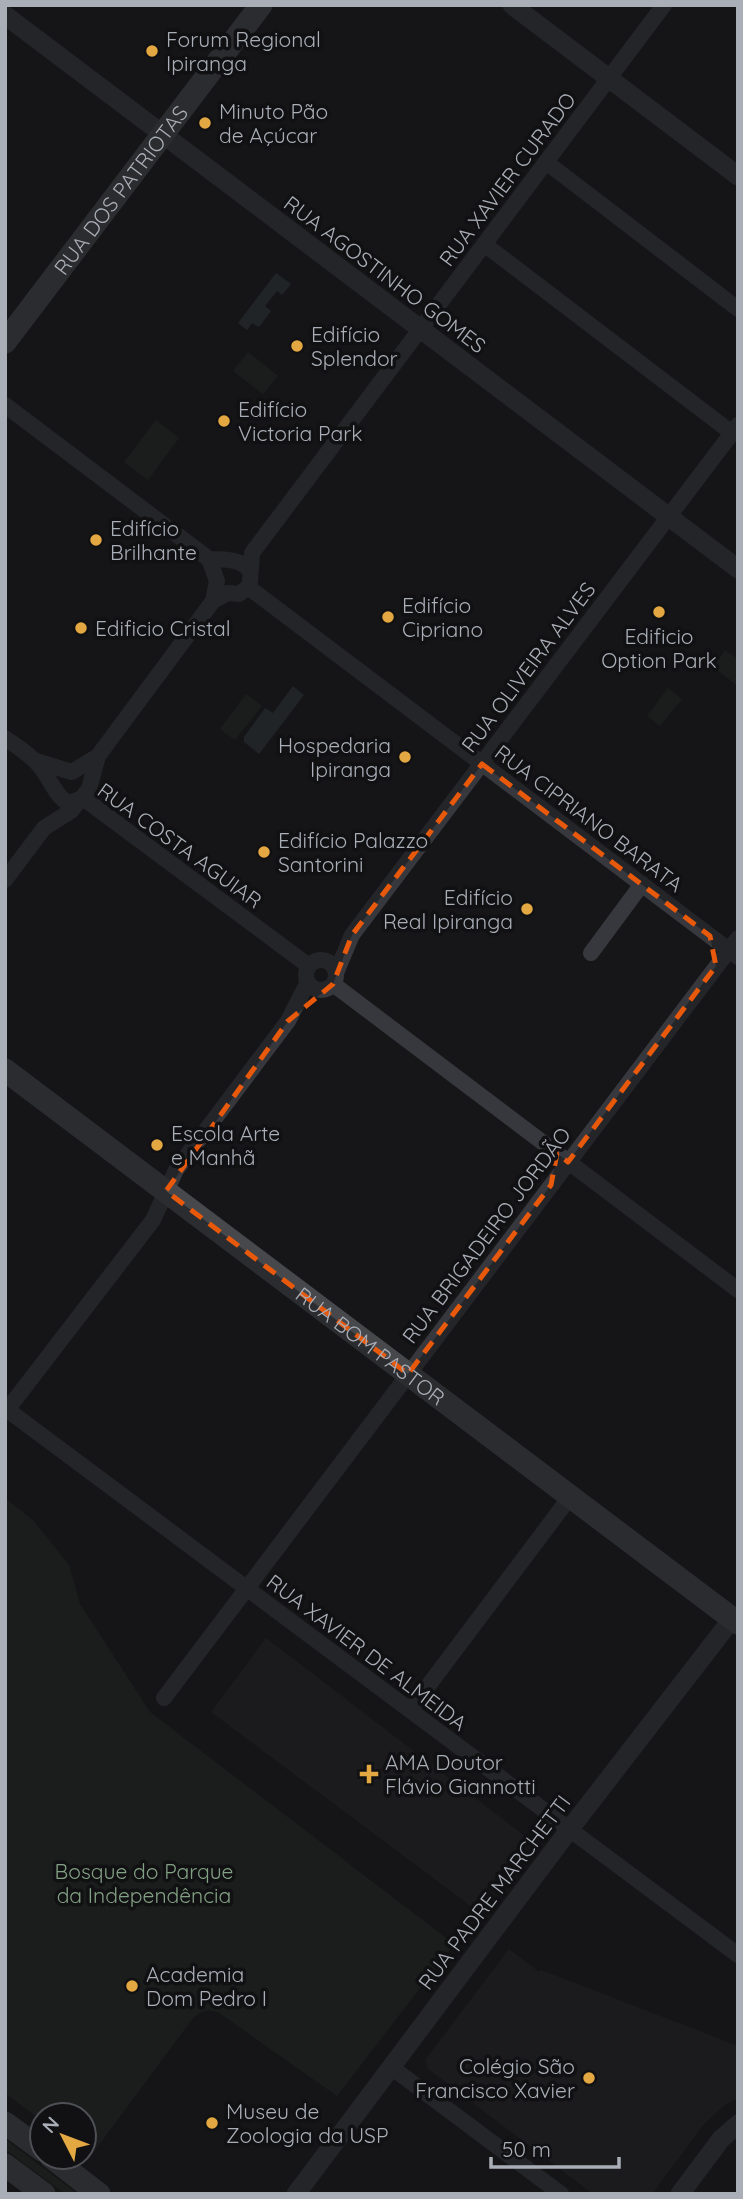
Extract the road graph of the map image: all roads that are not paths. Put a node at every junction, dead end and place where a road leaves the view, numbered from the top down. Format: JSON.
{"nodes":[{"id":1,"x":261,"y":5,"type":"edge"},
{"id":2,"x":512,"y":5,"type":"edge"},
{"id":3,"x":664,"y":5,"type":"edge"},
{"id":4,"x":5,"y":15,"type":"edge"},
{"id":5,"x":609,"y":79,"type":"junction"},
{"id":6,"x":163,"y":134,"type":"junction"},
{"id":7,"x":546,"y":162,"type":"junction"},
{"id":8,"x":738,"y":176,"type":"edge"},
{"id":9,"x":484,"y":244,"type":"junction"},
{"id":10,"x":738,"y":309,"type":"edge"},
{"id":11,"x":421,"y":329,"type":"junction"},
{"id":12,"x":5,"y":342,"type":"edge"},
{"id":13,"x":5,"y":405,"type":"edge"},
{"id":14,"x":735,"y":429,"type":"edge"},
{"id":15,"x":668,"y":516,"type":"junction"},
{"id":16,"x":209,"y":559,"type":"junction"},
{"id":17,"x":738,"y":569,"type":"edge"},
{"id":18,"x":249,"y":579,"type":"junction"},
{"id":19,"x":213,"y":601,"type":"junction"},
{"id":20,"x":5,"y":738,"type":"edge"},
{"id":21,"x":97,"y":756,"type":"junction"},
{"id":22,"x":35,"y":760,"type":"junction"},
{"id":23,"x":482,"y":764,"type":"junction"},
{"id":24,"x":83,"y":798,"type":"junction"},
{"id":25,"x":5,"y":880,"type":"edge"},
{"id":26,"x":642,"y":884,"type":"junction"},
{"id":27,"x":352,"y":935,"type":"junction"},
{"id":28,"x":710,"y":936,"type":"junction"},
{"id":29,"x":735,"y":948,"type":"edge"},
{"id":30,"x":591,"y":953,"type":"dead end"},
{"id":31,"x":716,"y":966,"type":"junction"},
{"id":32,"x":312,"y":969,"type":"junction"},
{"id":33,"x":331,"y":983,"type":"junction"},
{"id":34,"x":288,"y":1021,"type":"junction"},
{"id":35,"x":5,"y":1070,"type":"edge"},
{"id":36,"x":552,"y":1149,"type":"junction"},
{"id":37,"x":568,"y":1162,"type":"junction"},
{"id":38,"x":551,"y":1185,"type":"junction"},
{"id":39,"x":166,"y":1191,"type":"junction"},
{"id":40,"x":738,"y":1290,"type":"edge"},
{"id":41,"x":408,"y":1374,"type":"junction"},
{"id":42,"x":6,"y":1409,"type":"edge"},
{"id":43,"x":570,"y":1497,"type":"junction"},
{"id":44,"x":246,"y":1588,"type":"junction"},
{"id":45,"x":736,"y":1618,"type":"edge"},
{"id":46,"x":164,"y":1698,"type":"dead end"},
{"id":47,"x":410,"y":1710,"type":"junction"},
{"id":48,"x":569,"y":1830,"type":"junction"},
{"id":49,"x":738,"y":1955,"type":"edge"},
{"id":50,"x":391,"y":2067,"type":"junction"},
{"id":51,"x":5,"y":2123,"type":"edge"},
{"id":52,"x":738,"y":2124,"type":"edge"},
{"id":53,"x":28,"y":2140,"type":"edge"},
{"id":54,"x":5,"y":2165,"type":"edge"},
{"id":55,"x":70,"y":2171,"type":"edge"},
{"id":56,"x":44,"y":2194,"type":"edge"},
{"id":57,"x":100,"y":2194,"type":"edge"},
{"id":58,"x":296,"y":2194,"type":"edge"},
{"id":59,"x":561,"y":2194,"type":"edge"},
{"id":60,"x":680,"y":2194,"type":"edge"}],
"edges":[{"from":1,"to":6,"type":"main road","name":"RUA DOS PATRIOTAS"},
{"from":2,"to":5,"type":"street"},
{"from":3,"to":5,"type":"street","name":"RUA XAVIER CURADO"},
{"from":4,"to":6,"type":"street","name":"RUA AGOSTINHO GOMES"},
{"from":5,"to":7,"type":"street","name":"RUA XAVIER CURADO"},
{"from":5,"to":8,"type":"street"},
{"from":6,"to":11,"type":"street","name":"RUA AGOSTINHO GOMES"},
{"from":6,"to":12,"type":"main road","name":"RUA DOS PATRIOTAS"},
{"from":7,"to":9,"type":"street","name":"RUA XAVIER CURADO"},
{"from":7,"to":10,"type":"street"},
{"from":9,"to":11,"type":"street","name":"RUA XAVIER CURADO"},
{"from":9,"to":14,"type":"street"},
{"from":11,"to":15,"type":"street","name":"RUA AGOSTINHO GOMES"},
{"from":11,"to":18,"type":"street","name":"RUA XAVIER CURADO"},
{"from":13,"to":16,"type":"street","name":"RUA CIPRIANO BARATA"},
{"from":14,"to":15,"type":"street","name":"RUA OLIVEIRA ALVES"},
{"from":15,"to":17,"type":"street","name":"RUA AGOSTINHO GOMES"},
{"from":15,"to":23,"type":"street","name":"RUA OLIVEIRA ALVES"},
{"from":16,"to":18,"type":"street","name":"RUA CIPRIANO BARATA"},
{"from":16,"to":19,"type":"street"},
{"from":18,"to":19,"type":"street"},
{"from":18,"to":23,"type":"street","name":"RUA CIPRIANO BARATA"},
{"from":19,"to":21,"type":"street"},
{"from":20,"to":22,"type":"street","name":"RUA COSTA AGUIAR"},
{"from":21,"to":22,"type":"street","name":"RUA COSTA AGUIAR"},
{"from":21,"to":24,"type":"street"},
{"from":22,"to":24,"type":"street","name":"RUA COSTA AGUIAR"},
{"from":23,"to":26,"type":"street","name":"RUA CIPRIANO BARATA"},
{"from":23,"to":27,"type":"street","name":"RUA OLIVEIRA ALVES"},
{"from":24,"to":25,"type":"street"},
{"from":24,"to":32,"type":"street","name":"RUA COSTA AGUIAR"},
{"from":26,"to":28,"type":"street","name":"RUA CIPRIANO BARATA"},
{"from":26,"to":30,"type":"street"},
{"from":27,"to":32,"type":"street","name":"RUA OLIVEIRA ALVES"},
{"from":27,"to":33,"type":"street","name":"RUA OLIVEIRA ALVES"},
{"from":28,"to":29,"type":"street","name":"RUA CIPRIANO BARATA"},
{"from":28,"to":31,"type":"street"},
{"from":29,"to":31,"type":"street","name":"RUA BRIGADEIRO JORDÃO"},
{"from":31,"to":37,"type":"street","name":"RUA BRIGADEIRO JORDÃO"},
{"from":32,"to":33,"type":"street"},
{"from":32,"to":33,"type":"street"},
{"from":32,"to":34,"type":"street","name":"RUA OLIVEIRA ALVES"},
{"from":33,"to":34,"type":"street","name":"RUA OLIVEIRA ALVES"},
{"from":33,"to":36,"type":"street"},
{"from":34,"to":39,"type":"street","name":"RUA OLIVEIRA ALVES"},
{"from":35,"to":39,"type":"main road","name":"RUA BOM PASTOR"},
{"from":36,"to":37,"type":"street"},
{"from":36,"to":38,"type":"street"},
{"from":37,"to":38,"type":"street","name":"RUA BRIGADEIRO JORDÃO"},
{"from":37,"to":40,"type":"street"},
{"from":38,"to":41,"type":"street","name":"RUA BRIGADEIRO JORDÃO"},
{"from":39,"to":41,"type":"main road","name":"RUA BOM PASTOR"},
{"from":39,"to":42,"type":"street","name":"RUA OLIVEIRA ALVES"},
{"from":41,"to":43,"type":"main road","name":"RUA BOM PASTOR"},
{"from":41,"to":44,"type":"street","name":"RUA BRIGADEIRO JORDÃO"},
{"from":42,"to":44,"type":"street","name":"RUA XAVIER DE ALMEIDA"},
{"from":43,"to":45,"type":"main road","name":"RUA BOM PASTOR"},
{"from":43,"to":47,"type":"street"},
{"from":44,"to":46,"type":"street","name":"RUA BRIGADEIRO JORDÃO"},
{"from":44,"to":47,"type":"street","name":"RUA XAVIER DE ALMEIDA"},
{"from":45,"to":48,"type":"street","name":"RUA PADRE MARCHETTI"},
{"from":47,"to":48,"type":"street","name":"RUA XAVIER DE ALMEIDA"},
{"from":48,"to":49,"type":"street","name":"RUA XAVIER DE ALMEIDA"},
{"from":48,"to":50,"type":"street","name":"RUA PADRE MARCHETTI"},
{"from":50,"to":58,"type":"street","name":"RUA PADRE MARCHETTI"},
{"from":50,"to":59,"type":"street"},
{"from":51,"to":53,"type":"main road"},
{"from":52,"to":60,"type":"street"},
{"from":54,"to":56,"type":"main road"},
{"from":55,"to":57,"type":"main road"}]}
